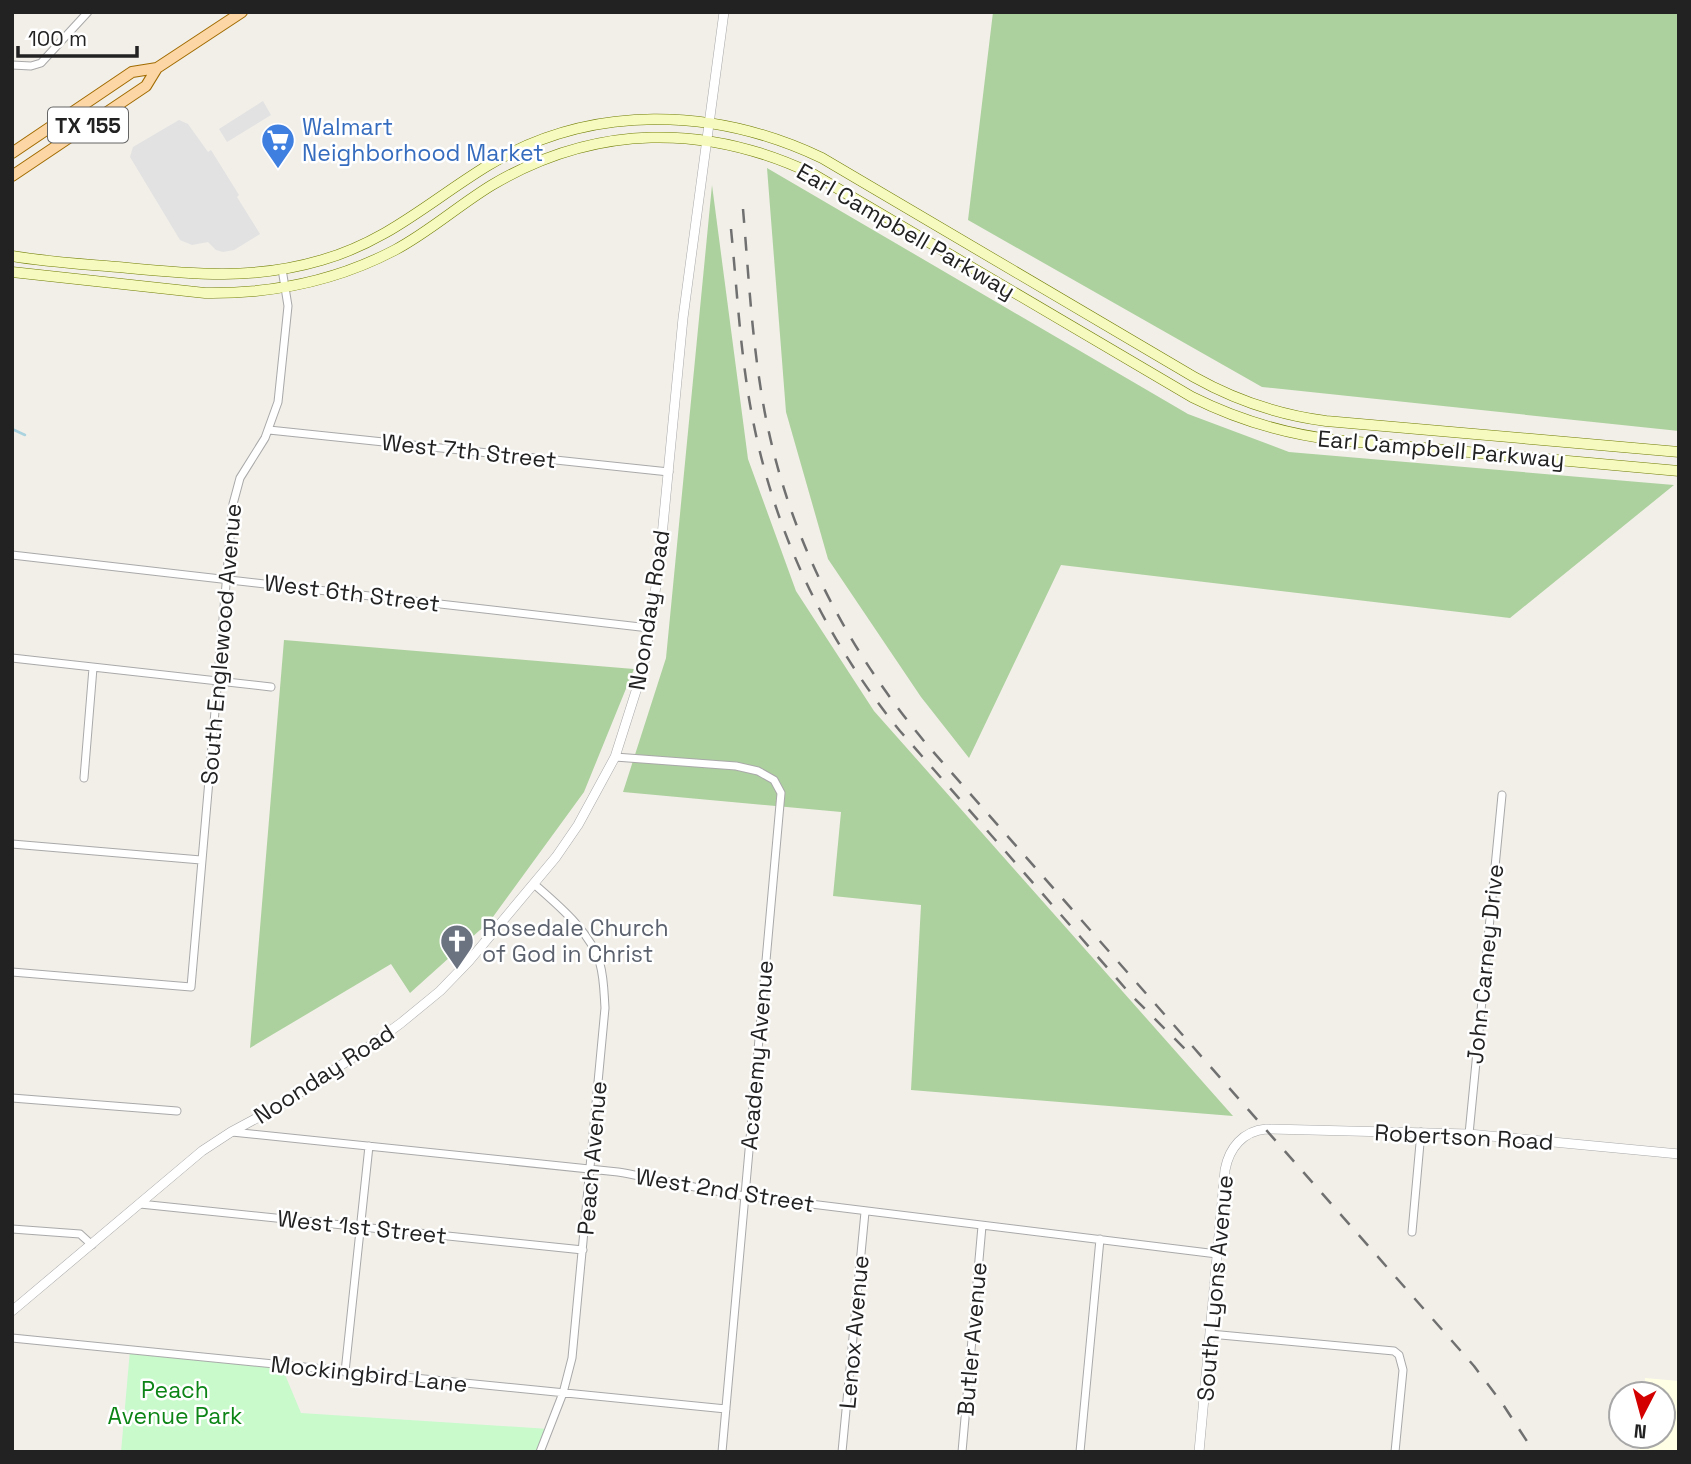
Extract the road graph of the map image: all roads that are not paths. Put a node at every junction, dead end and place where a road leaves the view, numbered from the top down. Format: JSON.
{"nodes":[{"id":1,"x":89,"y":12,"type":"edge"},
{"id":2,"x":242,"y":12,"type":"edge"},
{"id":3,"x":723,"y":12,"type":"edge"},
{"id":4,"x":12,"y":65,"type":"edge"},
{"id":5,"x":157,"y":68,"type":"junction"},
{"id":6,"x":708,"y":121,"type":"junction"},
{"id":7,"x":706,"y":140,"type":"junction"},
{"id":8,"x":12,"y":153,"type":"edge"},
{"id":9,"x":12,"y":176,"type":"edge"},
{"id":10,"x":470,"y":177,"type":"junction"},
{"id":11,"x":481,"y":192,"type":"junction"},
{"id":12,"x":12,"y":256,"type":"edge"},
{"id":13,"x":82,"y":264,"type":"junction"},
{"id":14,"x":115,"y":267,"type":"junction"},
{"id":15,"x":137,"y":269,"type":"junction"},
{"id":16,"x":282,"y":269,"type":"junction"},
{"id":17,"x":12,"y":272,"type":"edge"},
{"id":18,"x":193,"y":274,"type":"junction"},
{"id":19,"x":79,"y":280,"type":"junction"},
{"id":20,"x":115,"y":284,"type":"junction"},
{"id":21,"x":135,"y":286,"type":"junction"},
{"id":22,"x":286,"y":288,"type":"junction"},
{"id":23,"x":191,"y":293,"type":"junction"},
{"id":24,"x":1311,"y":419,"type":"junction"},
{"id":25,"x":269,"y":429,"type":"junction"},
{"id":26,"x":1308,"y":436,"type":"junction"},
{"id":27,"x":1679,"y":452,"type":"edge"},
{"id":28,"x":1679,"y":471,"type":"edge"},
{"id":29,"x":669,"y":472,"type":"junction"},
{"id":30,"x":12,"y":555,"type":"edge"},
{"id":31,"x":225,"y":578,"type":"junction"},
{"id":32,"x":649,"y":628,"type":"junction"},
{"id":33,"x":12,"y":658,"type":"edge"},
{"id":34,"x":93,"y":668,"type":"junction"},
{"id":35,"x":219,"y":680,"type":"junction"},
{"id":36,"x":271,"y":687,"type":"dead end"},
{"id":37,"x":615,"y":757,"type":"junction"},
{"id":38,"x":84,"y":778,"type":"dead end"},
{"id":39,"x":1502,"y":795,"type":"dead end"},
{"id":40,"x":12,"y":844,"type":"edge"},
{"id":41,"x":201,"y":860,"type":"junction"},
{"id":42,"x":534,"y":884,"type":"junction"},
{"id":43,"x":12,"y":972,"type":"edge"},
{"id":44,"x":12,"y":1098,"type":"edge"},
{"id":45,"x":177,"y":1111,"type":"dead end"},
{"id":46,"x":231,"y":1132,"type":"junction"},
{"id":47,"x":1420,"y":1132,"type":"junction"},
{"id":48,"x":1250,"y":1133,"type":"joint"},
{"id":49,"x":1469,"y":1134,"type":"junction"},
{"id":50,"x":369,"y":1146,"type":"junction"},
{"id":51,"x":1679,"y":1154,"type":"edge"},
{"id":52,"x":590,"y":1170,"type":"junction"},
{"id":53,"x":744,"y":1196,"type":"junction"},
{"id":54,"x":140,"y":1204,"type":"junction"},
{"id":55,"x":865,"y":1212,"type":"junction"},
{"id":56,"x":982,"y":1226,"type":"junction"},
{"id":57,"x":360,"y":1227,"type":"junction"},
{"id":58,"x":12,"y":1229,"type":"edge"},
{"id":59,"x":1412,"y":1232,"type":"dead end"},
{"id":60,"x":1100,"y":1239,"type":"junction"},
{"id":61,"x":92,"y":1245,"type":"junction"},
{"id":62,"x":583,"y":1250,"type":"junction"},
{"id":63,"x":1217,"y":1254,"type":"junction"},
{"id":64,"x":12,"y":1311,"type":"edge"},
{"id":65,"x":1210,"y":1334,"type":"junction"},
{"id":66,"x":12,"y":1338,"type":"edge"},
{"id":67,"x":345,"y":1372,"type":"junction"},
{"id":68,"x":563,"y":1392,"type":"junction"},
{"id":69,"x":726,"y":1409,"type":"junction"},
{"id":70,"x":540,"y":1452,"type":"edge"},
{"id":71,"x":722,"y":1452,"type":"edge"},
{"id":72,"x":842,"y":1452,"type":"edge"},
{"id":73,"x":962,"y":1452,"type":"edge"},
{"id":74,"x":1080,"y":1452,"type":"edge"},
{"id":75,"x":1199,"y":1452,"type":"edge"},
{"id":76,"x":1395,"y":1452,"type":"edge"}],
"edges":[{"from":1,"to":4,"type":"street"},
{"from":2,"to":5,"type":"main road","number":"TX 155"},
{"from":3,"to":6,"type":"street","name":"Noonday Road"},
{"from":5,"to":8,"type":"main road","number":"TX 155"},
{"from":5,"to":9,"type":"main road","number":"TX 155"},
{"from":6,"to":7,"type":"street","name":"Noonday Road"},
{"from":6,"to":10,"type":"main road","name":"Earl Campbell Parkway"},
{"from":6,"to":24,"type":"main road","name":"Earl Campbell Parkway"},
{"from":7,"to":11,"type":"main road","name":"Earl Campbell Parkway"},
{"from":7,"to":26,"type":"main road","name":"Earl Campbell Parkway"},
{"from":7,"to":29,"type":"street","name":"Noonday Road"},
{"from":10,"to":11,"type":"main road"},
{"from":10,"to":16,"type":"main road","name":"Earl Campbell Parkway"},
{"from":11,"to":22,"type":"main road","name":"Earl Campbell Parkway"},
{"from":12,"to":13,"type":"main road","name":"Earl Campbell Parkway"},
{"from":13,"to":14,"type":"main road","name":"Earl Campbell Parkway"},
{"from":13,"to":19,"type":"main road"},
{"from":14,"to":15,"type":"main road","name":"Earl Campbell Parkway"},
{"from":14,"to":20,"type":"main road"},
{"from":15,"to":18,"type":"main road","name":"Earl Campbell Parkway"},
{"from":15,"to":21,"type":"main road"},
{"from":16,"to":18,"type":"main road","name":"Earl Campbell Parkway"},
{"from":16,"to":22,"type":"street","name":"South Englewood Avenue"},
{"from":17,"to":19,"type":"main road","name":"Earl Campbell Parkway"},
{"from":18,"to":23,"type":"main road"},
{"from":19,"to":20,"type":"main road","name":"Earl Campbell Parkway"},
{"from":20,"to":21,"type":"main road","name":"Earl Campbell Parkway"},
{"from":21,"to":23,"type":"main road","name":"Earl Campbell Parkway"},
{"from":22,"to":23,"type":"main road","name":"Earl Campbell Parkway"},
{"from":22,"to":25,"type":"street","name":"South Englewood Avenue"},
{"from":24,"to":26,"type":"main road"},
{"from":24,"to":27,"type":"main road","name":"Earl Campbell Parkway"},
{"from":25,"to":29,"type":"street","name":"West 7th Street"},
{"from":25,"to":31,"type":"street","name":"South Englewood Avenue"},
{"from":26,"to":28,"type":"main road","name":"Earl Campbell Parkway"},
{"from":29,"to":32,"type":"street","name":"Noonday Road"},
{"from":30,"to":31,"type":"street","name":"West 6th Street"},
{"from":31,"to":32,"type":"street","name":"West 6th Street"},
{"from":31,"to":35,"type":"street","name":"South Englewood Avenue"},
{"from":32,"to":37,"type":"street","name":"Noonday Road"},
{"from":33,"to":34,"type":"street"},
{"from":34,"to":35,"type":"street"},
{"from":34,"to":38,"type":"street"},
{"from":35,"to":36,"type":"street"},
{"from":35,"to":41,"type":"street","name":"South Englewood Avenue"},
{"from":37,"to":42,"type":"street","name":"Noonday Road"},
{"from":37,"to":53,"type":"street","name":"Academy Avenue"},
{"from":39,"to":49,"type":"street","name":"John Carney Drive"},
{"from":40,"to":41,"type":"street"},
{"from":41,"to":43,"type":"street","name":"South Englewood Avenue"},
{"from":42,"to":46,"type":"street","name":"Noonday Road"},
{"from":42,"to":52,"type":"street","name":"Peach Avenue"},
{"from":44,"to":45,"type":"street"},
{"from":46,"to":50,"type":"street","name":"West 2nd Street"},
{"from":46,"to":54,"type":"street","name":"Noonday Road"},
{"from":47,"to":48,"type":"street","name":"Robertson Road"},
{"from":47,"to":49,"type":"street","name":"Robertson Road"},
{"from":47,"to":59,"type":"street"},
{"from":48,"to":63,"type":"street","name":"South Lyons Avenue"},
{"from":49,"to":51,"type":"street","name":"Robertson Road"},
{"from":50,"to":52,"type":"street","name":"West 2nd Street"},
{"from":50,"to":57,"type":"street"},
{"from":52,"to":53,"type":"street","name":"West 2nd Street"},
{"from":52,"to":62,"type":"street","name":"Peach Avenue"},
{"from":53,"to":55,"type":"street","name":"West 2nd Street"},
{"from":53,"to":69,"type":"street","name":"Academy Avenue"},
{"from":54,"to":57,"type":"street","name":"West 1st Street"},
{"from":54,"to":61,"type":"street","name":"Noonday Road"},
{"from":55,"to":56,"type":"street","name":"West 2nd Street"},
{"from":55,"to":72,"type":"street","name":"Lenox Avenue"},
{"from":56,"to":60,"type":"street","name":"West 2nd Street"},
{"from":56,"to":73,"type":"street","name":"Butler Avenue"},
{"from":57,"to":62,"type":"street","name":"West 1st Street"},
{"from":57,"to":67,"type":"street"},
{"from":58,"to":61,"type":"street"},
{"from":60,"to":63,"type":"street","name":"West 2nd Street"},
{"from":60,"to":74,"type":"street"},
{"from":61,"to":64,"type":"street","name":"Noonday Road"},
{"from":62,"to":68,"type":"street","name":"Peach Avenue"},
{"from":63,"to":65,"type":"street","name":"South Lyons Avenue"},
{"from":65,"to":75,"type":"street","name":"South Lyons Avenue"},
{"from":65,"to":76,"type":"street"},
{"from":66,"to":67,"type":"street","name":"Mockingbird Lane"},
{"from":67,"to":68,"type":"street","name":"Mockingbird Lane"},
{"from":68,"to":69,"type":"street","name":"Mockingbird Lane"},
{"from":68,"to":70,"type":"street","name":"Peach Avenue"},
{"from":69,"to":71,"type":"street","name":"Academy Avenue"}]}
